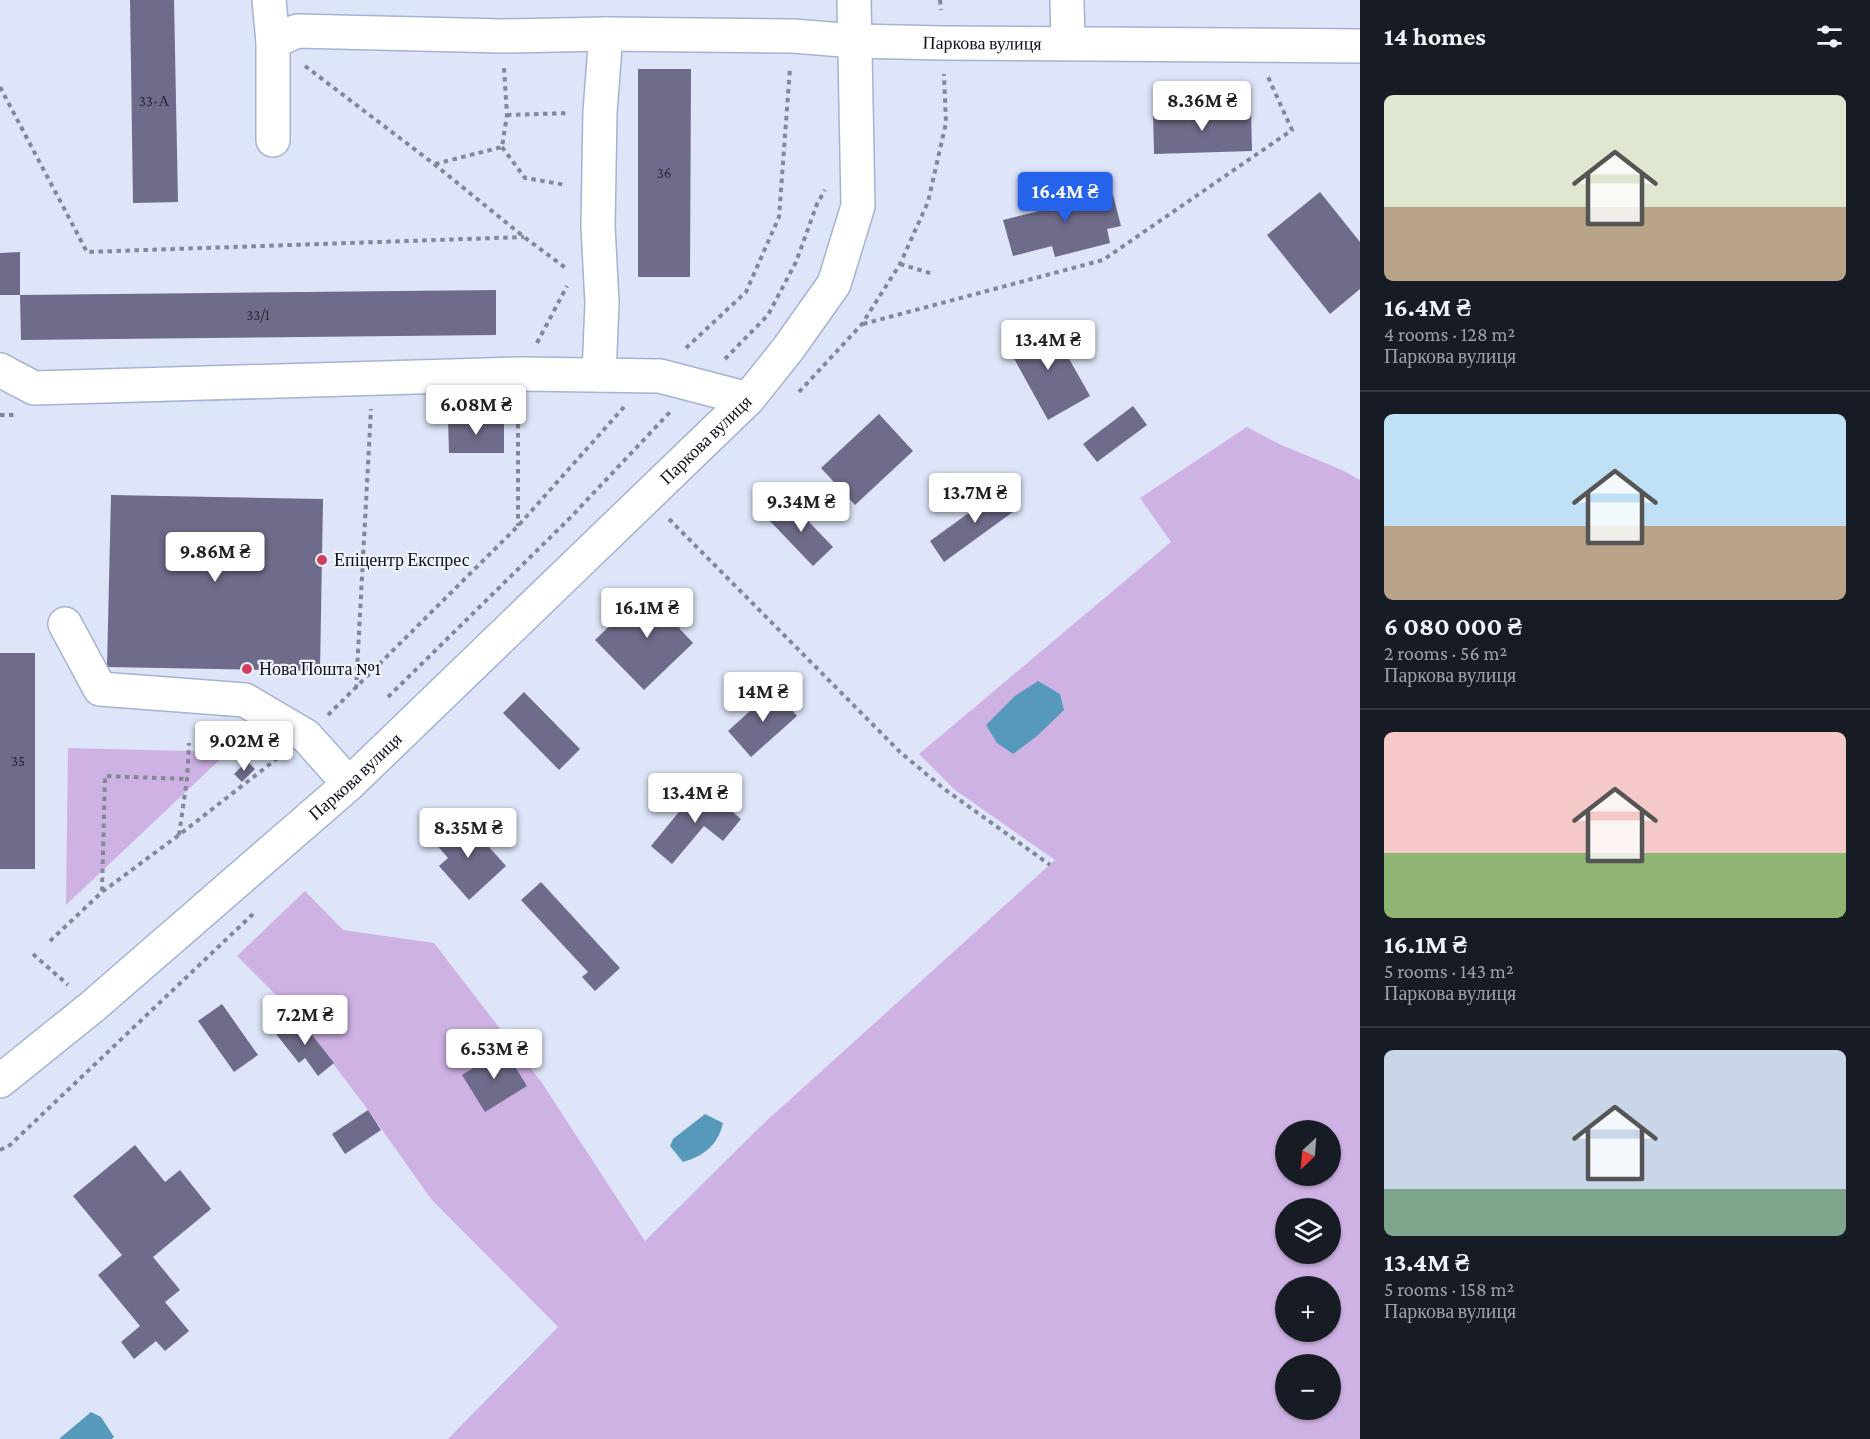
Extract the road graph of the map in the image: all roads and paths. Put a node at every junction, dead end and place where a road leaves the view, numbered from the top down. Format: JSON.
{"nodes":[{"id":1,"x":269,"y":0,"type":"edge"},
{"id":2,"x":855,"y":0,"type":"edge"},
{"id":3,"x":1067,"y":0,"type":"edge"},
{"id":4,"x":606,"y":34,"type":"junction"},
{"id":5,"x":502,"y":36,"type":"junction"},
{"id":6,"x":793,"y":36,"type":"junction"},
{"id":7,"x":855,"y":41,"type":"junction"},
{"id":8,"x":273,"y":42,"type":"junction"},
{"id":9,"x":1068,"y":43,"type":"junction"},
{"id":10,"x":1253,"y":45,"type":"junction"},
{"id":11,"x":1360,"y":46,"type":"edge"},
{"id":12,"x":0,"y":87,"type":"edge"},
{"id":13,"x":600,"y":112,"type":"junction"},
{"id":14,"x":507,"y":115,"type":"junction"},
{"id":15,"x":273,"y":140,"type":"dead end"},
{"id":16,"x":502,"y":147,"type":"junction"},
{"id":17,"x":434,"y":164,"type":"junction"},
{"id":18,"x":828,"y":183,"type":"dead end"},
{"id":19,"x":599,"y":191,"type":"junction"},
{"id":20,"x":524,"y":237,"type":"junction"},
{"id":21,"x":900,"y":264,"type":"dead end"},
{"id":22,"x":933,"y":274,"type":"dead end"},
{"id":23,"x":568,"y":284,"type":"dead end"},
{"id":24,"x":602,"y":303,"type":"junction"},
{"id":25,"x":862,"y":324,"type":"dead end"},
{"id":26,"x":0,"y":370,"type":"edge"},
{"id":27,"x":599,"y":375,"type":"junction"},
{"id":28,"x":660,"y":376,"type":"junction"},
{"id":29,"x":697,"y":386,"type":"junction"},
{"id":30,"x":519,"y":390,"type":"junction"},
{"id":31,"x":748,"y":399,"type":"junction"},
{"id":32,"x":371,"y":408,"type":"dead end"},
{"id":33,"x":669,"y":518,"type":"dead end"},
{"id":34,"x":518,"y":526,"type":"junction"},
{"id":35,"x":65,"y":624,"type":"dead end"},
{"id":36,"x":356,"y":689,"type":"junction"},
{"id":37,"x":384,"y":702,"type":"dead end"},
{"id":38,"x":306,"y":736,"type":"junction"},
{"id":39,"x":189,"y":743,"type":"dead end"},
{"id":40,"x":187,"y":779,"type":"junction"},
{"id":41,"x":349,"y":784,"type":"junction"},
{"id":42,"x":179,"y":835,"type":"junction"},
{"id":43,"x":1050,"y":865,"type":"dead end"},
{"id":44,"x":102,"y":892,"type":"junction"},
{"id":45,"x":50,"y":941,"type":"dead end"},
{"id":46,"x":33,"y":954,"type":"dead end"},
{"id":47,"x":92,"y":1007,"type":"junction"},
{"id":48,"x":0,"y":1081,"type":"edge"}],
"edges":[{"from":1,"to":8,"type":"street"},
{"from":2,"to":7,"type":"street"},
{"from":3,"to":9,"type":"street"},
{"from":4,"to":5,"type":"street"},
{"from":4,"to":6,"type":"street"},
{"from":4,"to":13,"type":"street"},
{"from":5,"to":8,"type":"street"},
{"from":5,"to":14,"type":"path"},
{"from":6,"to":7,"type":"street"},
{"from":6,"to":28,"type":"path"},
{"from":7,"to":9,"type":"street","name":"Паркова вулиця"},
{"from":7,"to":31,"type":"street","name":"Паркова вулиця"},
{"from":8,"to":15,"type":"street"},
{"from":8,"to":17,"type":"path"},
{"from":9,"to":10,"type":"street","name":"Паркова вулиця"},
{"from":10,"to":11,"type":"street","name":"Паркова вулиця"},
{"from":10,"to":25,"type":"path"},
{"from":12,"to":20,"type":"path"},
{"from":13,"to":14,"type":"path"},
{"from":13,"to":19,"type":"street"},
{"from":14,"to":16,"type":"path"},
{"from":16,"to":17,"type":"path"},
{"from":16,"to":19,"type":"path"},
{"from":17,"to":20,"type":"path"},
{"from":18,"to":29,"type":"path"},
{"from":19,"to":24,"type":"street"},
{"from":20,"to":24,"type":"path"},
{"from":21,"to":22,"type":"path"},
{"from":23,"to":30,"type":"path"},
{"from":24,"to":27,"type":"street"},
{"from":26,"to":30,"type":"street"},
{"from":27,"to":28,"type":"street"},
{"from":27,"to":30,"type":"street"},
{"from":28,"to":29,"type":"street"},
{"from":28,"to":34,"type":"path"},
{"from":29,"to":31,"type":"street"},
{"from":29,"to":37,"type":"path"},
{"from":30,"to":34,"type":"path"},
{"from":31,"to":41,"type":"street","name":"Паркова вулиця"},
{"from":32,"to":36,"type":"path"},
{"from":33,"to":43,"type":"path"},
{"from":34,"to":36,"type":"path"},
{"from":35,"to":38,"type":"street"},
{"from":36,"to":38,"type":"path"},
{"from":38,"to":41,"type":"street"},
{"from":38,"to":42,"type":"path"},
{"from":39,"to":40,"type":"path"},
{"from":40,"to":42,"type":"path"},
{"from":40,"to":44,"type":"path"},
{"from":41,"to":47,"type":"street","name":"Паркова вулиця"},
{"from":42,"to":44,"type":"path"},
{"from":44,"to":45,"type":"path"},
{"from":46,"to":47,"type":"path"},
{"from":47,"to":48,"type":"street","name":"Паркова вулиця"}]}
